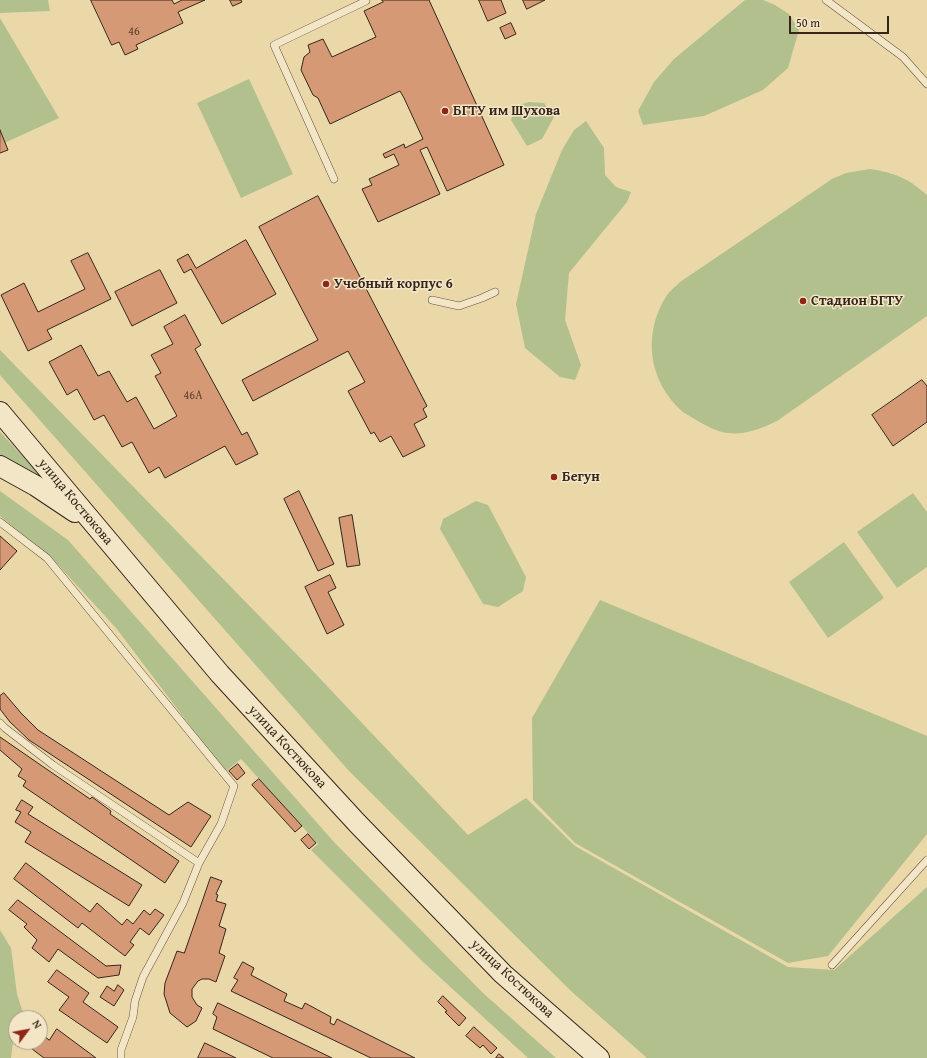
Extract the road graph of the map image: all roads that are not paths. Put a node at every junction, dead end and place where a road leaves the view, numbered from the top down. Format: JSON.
{"nodes":[{"id":1,"x":826,"y":0,"type":"edge"},
{"id":2,"x":366,"y":1,"type":"dead end"},
{"id":3,"x":927,"y":84,"type":"edge"},
{"id":4,"x":334,"y":179,"type":"dead end"},
{"id":5,"x":495,"y":292,"type":"dead end"},
{"id":6,"x":432,"y":300,"type":"dead end"},
{"id":7,"x":0,"y":412,"type":"edge"},
{"id":8,"x":0,"y":466,"type":"edge"},
{"id":9,"x":0,"y":522,"type":"edge"},
{"id":10,"x":92,"y":522,"type":"junction"},
{"id":11,"x":0,"y":723,"type":"edge"},
{"id":12,"x":927,"y":860,"type":"edge"},
{"id":13,"x":199,"y":863,"type":"junction"},
{"id":14,"x":832,"y":965,"type":"dead end"},
{"id":15,"x":121,"y":1058,"type":"edge"},
{"id":16,"x":599,"y":1058,"type":"edge"}],
"edges":[{"from":1,"to":3,"type":"lane"},
{"from":2,"to":4,"type":"lane"},
{"from":5,"to":6,"type":"lane"},
{"from":7,"to":10,"type":"main road","name":"улица Костюкова"},
{"from":8,"to":10,"type":"main road"},
{"from":9,"to":13,"type":"lane"},
{"from":10,"to":16,"type":"main road","name":"улица Костюкова"},
{"from":11,"to":13,"type":"lane"},
{"from":12,"to":14,"type":"lane"},
{"from":13,"to":15,"type":"lane"}]}
